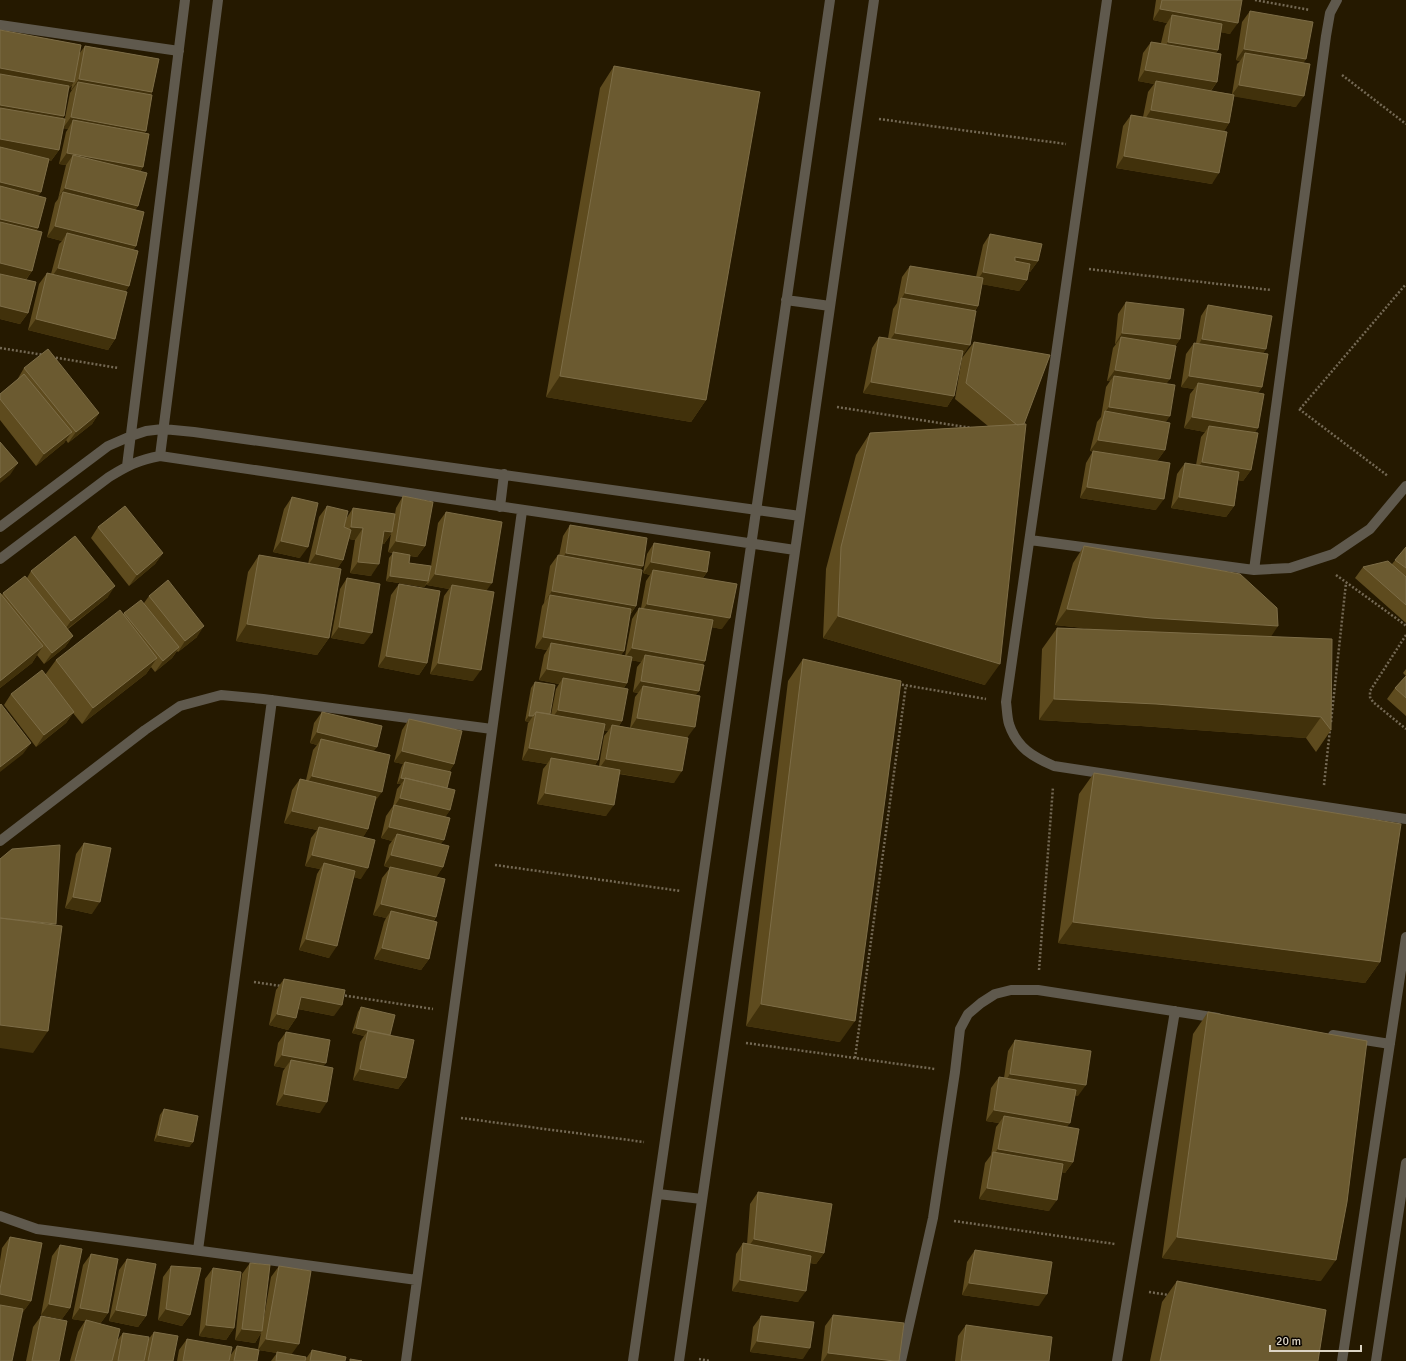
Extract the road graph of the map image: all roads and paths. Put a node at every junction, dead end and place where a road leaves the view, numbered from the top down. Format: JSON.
{"nodes":[{"id":1,"x":185,"y":0,"type":"edge"},
{"id":2,"x":218,"y":0,"type":"edge"},
{"id":3,"x":830,"y":0,"type":"edge"},
{"id":4,"x":874,"y":0,"type":"edge"},
{"id":5,"x":1107,"y":0,"type":"edge"},
{"id":6,"x":1255,"y":0,"type":"edge"},
{"id":7,"x":1337,"y":0,"type":"edge"},
{"id":8,"x":1330,"y":14,"type":"junction"},
{"id":9,"x":0,"y":25,"type":"edge"},
{"id":10,"x":179,"y":51,"type":"junction"},
{"id":11,"x":1322,"y":60,"type":"junction"},
{"id":12,"x":857,"y":117,"type":"junction"},
{"id":13,"x":1406,"y":124,"type":"edge"},
{"id":14,"x":1086,"y":147,"type":"junction"},
{"id":15,"x":1069,"y":267,"type":"junction"},
{"id":16,"x":1406,"y":284,"type":"edge"},
{"id":17,"x":1291,"y":293,"type":"junction"},
{"id":18,"x":786,"y":300,"type":"junction"},
{"id":19,"x":830,"y":306,"type":"junction"},
{"id":20,"x":0,"y":348,"type":"edge"},
{"id":21,"x":139,"y":372,"type":"junction"},
{"id":22,"x":1278,"y":392,"type":"junction"},
{"id":23,"x":816,"y":404,"type":"junction"},
{"id":24,"x":1300,"y":409,"type":"junction"},
{"id":25,"x":973,"y":428,"type":"edge"},
{"id":26,"x":163,"y":429,"type":"junction"},
{"id":27,"x":131,"y":436,"type":"junction"},
{"id":28,"x":160,"y":456,"type":"junction"},
{"id":29,"x":127,"y":466,"type":"junction"},
{"id":30,"x":504,"y":474,"type":"junction"},
{"id":31,"x":1405,"y":487,"type":"edge"},
{"id":32,"x":500,"y":507,"type":"junction"},
{"id":33,"x":522,"y":510,"type":"junction"},
{"id":34,"x":756,"y":510,"type":"junction"},
{"id":35,"x":800,"y":516,"type":"junction"},
{"id":36,"x":0,"y":527,"type":"edge"},
{"id":37,"x":1030,"y":540,"type":"junction"},
{"id":38,"x":751,"y":544,"type":"junction"},
{"id":39,"x":795,"y":550,"type":"junction"},
{"id":40,"x":0,"y":559,"type":"edge"},
{"id":41,"x":1314,"y":560,"type":"junction"},
{"id":42,"x":1254,"y":570,"type":"junction"},
{"id":43,"x":1346,"y":583,"type":"junction"},
{"id":44,"x":1406,"y":626,"type":"edge"},
{"id":45,"x":1406,"y":635,"type":"edge"},
{"id":46,"x":891,"y":682,"type":"edge"},
{"id":47,"x":906,"y":685,"type":"junction"},
{"id":48,"x":272,"y":700,"type":"junction"},
{"id":49,"x":1006,"y":702,"type":"junction"},
{"id":50,"x":1406,"y":729,"type":"edge"},
{"id":51,"x":492,"y":730,"type":"junction"},
{"id":52,"x":1054,"y":766,"type":"junction"},
{"id":53,"x":1321,"y":806,"type":"junction"},
{"id":54,"x":1406,"y":818,"type":"edge"},
{"id":55,"x":0,"y":841,"type":"edge"},
{"id":56,"x":474,"y":862,"type":"junction"},
{"id":57,"x":701,"y":893,"type":"junction"},
{"id":58,"x":1406,"y":937,"type":"edge"},
{"id":59,"x":235,"y":979,"type":"junction"},
{"id":60,"x":282,"y":986,"type":"edge"},
{"id":61,"x":1038,"y":990,"type":"junction"},
{"id":62,"x":336,"y":994,"type":"edge"},
{"id":63,"x":1175,"y":1011,"type":"junction"},
{"id":64,"x":454,"y":1012,"type":"junction"},
{"id":65,"x":1229,"y":1020,"type":"edge"},
{"id":66,"x":1321,"y":1034,"type":"edge"},
{"id":67,"x":725,"y":1040,"type":"junction"},
{"id":68,"x":1390,"y":1044,"type":"junction"},
{"id":69,"x":856,"y":1058,"type":"junction"},
{"id":70,"x":955,"y":1072,"type":"junction"},
{"id":71,"x":440,"y":1115,"type":"junction"},
{"id":72,"x":664,"y":1145,"type":"junction"},
{"id":73,"x":1406,"y":1163,"type":"edge"},
{"id":74,"x":658,"y":1194,"type":"junction"},
{"id":75,"x":702,"y":1199,"type":"junction"},
{"id":76,"x":0,"y":1216,"type":"edge"},
{"id":77,"x":933,"y":1218,"type":"junction"},
{"id":78,"x":1136,"y":1248,"type":"junction"},
{"id":79,"x":198,"y":1250,"type":"junction"},
{"id":80,"x":417,"y":1280,"type":"junction"},
{"id":81,"x":1129,"y":1290,"type":"junction"},
{"id":82,"x":1176,"y":1296,"type":"edge"},
{"id":83,"x":406,"y":1361,"type":"edge"},
{"id":84,"x":633,"y":1361,"type":"edge"},
{"id":85,"x":679,"y":1361,"type":"edge"},
{"id":86,"x":901,"y":1361,"type":"edge"},
{"id":87,"x":1117,"y":1361,"type":"edge"},
{"id":88,"x":1342,"y":1361,"type":"edge"},
{"id":89,"x":1376,"y":1361,"type":"edge"}],
"edges":[{"from":1,"to":10,"type":"street"},
{"from":2,"to":26,"type":"street"},
{"from":3,"to":18,"type":"street"},
{"from":4,"to":12,"type":"street"},
{"from":5,"to":14,"type":"street"},
{"from":6,"to":8,"type":"path"},
{"from":7,"to":8,"type":"street"},
{"from":8,"to":11,"type":"street"},
{"from":9,"to":10,"type":"street"},
{"from":10,"to":21,"type":"street"},
{"from":11,"to":13,"type":"path"},
{"from":11,"to":17,"type":"street"},
{"from":12,"to":14,"type":"path"},
{"from":12,"to":19,"type":"street"},
{"from":14,"to":15,"type":"street"},
{"from":15,"to":17,"type":"path"},
{"from":15,"to":37,"type":"street"},
{"from":16,"to":24,"type":"path"},
{"from":17,"to":22,"type":"street"},
{"from":18,"to":19,"type":"street"},
{"from":18,"to":34,"type":"street"},
{"from":19,"to":23,"type":"street"},
{"from":20,"to":21,"type":"path"},
{"from":21,"to":27,"type":"street"},
{"from":22,"to":24,"type":"path"},
{"from":22,"to":42,"type":"street"},
{"from":23,"to":25,"type":"path"},
{"from":23,"to":35,"type":"street"},
{"from":24,"to":31,"type":"path"},
{"from":26,"to":27,"type":"street"},
{"from":26,"to":28,"type":"street"},
{"from":26,"to":30,"type":"street"},
{"from":27,"to":29,"type":"street"},
{"from":27,"to":36,"type":"street"},
{"from":28,"to":29,"type":"street"},
{"from":28,"to":32,"type":"street"},
{"from":29,"to":40,"type":"street"},
{"from":30,"to":32,"type":"street"},
{"from":30,"to":34,"type":"street"},
{"from":31,"to":41,"type":"street"},
{"from":32,"to":33,"type":"street"},
{"from":33,"to":38,"type":"street"},
{"from":33,"to":51,"type":"street"},
{"from":34,"to":35,"type":"street"},
{"from":34,"to":38,"type":"street"},
{"from":35,"to":39,"type":"street"},
{"from":37,"to":42,"type":"street"},
{"from":37,"to":49,"type":"street"},
{"from":38,"to":39,"type":"street"},
{"from":38,"to":57,"type":"street"},
{"from":39,"to":67,"type":"street"},
{"from":41,"to":42,"type":"street"},
{"from":41,"to":43,"type":"path"},
{"from":43,"to":44,"type":"path"},
{"from":43,"to":53,"type":"path"},
{"from":45,"to":50,"type":"path"},
{"from":46,"to":47,"type":"path"},
{"from":47,"to":49,"type":"path"},
{"from":47,"to":69,"type":"path"},
{"from":48,"to":51,"type":"street"},
{"from":48,"to":55,"type":"street"},
{"from":48,"to":59,"type":"street"},
{"from":49,"to":52,"type":"street"},
{"from":51,"to":56,"type":"street"},
{"from":52,"to":53,"type":"street"},
{"from":52,"to":61,"type":"path"},
{"from":53,"to":54,"type":"street"},
{"from":56,"to":57,"type":"path"},
{"from":56,"to":64,"type":"street"},
{"from":57,"to":72,"type":"street"},
{"from":58,"to":68,"type":"street"},
{"from":59,"to":60,"type":"path"},
{"from":59,"to":79,"type":"street"},
{"from":61,"to":63,"type":"street"},
{"from":61,"to":70,"type":"street"},
{"from":62,"to":64,"type":"path"},
{"from":63,"to":65,"type":"street"},
{"from":63,"to":78,"type":"street"},
{"from":64,"to":71,"type":"street"},
{"from":66,"to":68,"type":"street"},
{"from":67,"to":69,"type":"path"},
{"from":67,"to":75,"type":"street"},
{"from":68,"to":88,"type":"street"},
{"from":69,"to":70,"type":"path"},
{"from":70,"to":77,"type":"street"},
{"from":71,"to":72,"type":"path"},
{"from":71,"to":80,"type":"street"},
{"from":72,"to":74,"type":"street"},
{"from":73,"to":89,"type":"street"},
{"from":74,"to":75,"type":"street"},
{"from":74,"to":84,"type":"street"},
{"from":75,"to":85,"type":"street"},
{"from":76,"to":79,"type":"street"},
{"from":77,"to":78,"type":"path"},
{"from":77,"to":86,"type":"street"},
{"from":78,"to":81,"type":"street"},
{"from":79,"to":80,"type":"street"},
{"from":80,"to":83,"type":"street"},
{"from":81,"to":82,"type":"path"},
{"from":81,"to":87,"type":"street"}]}
